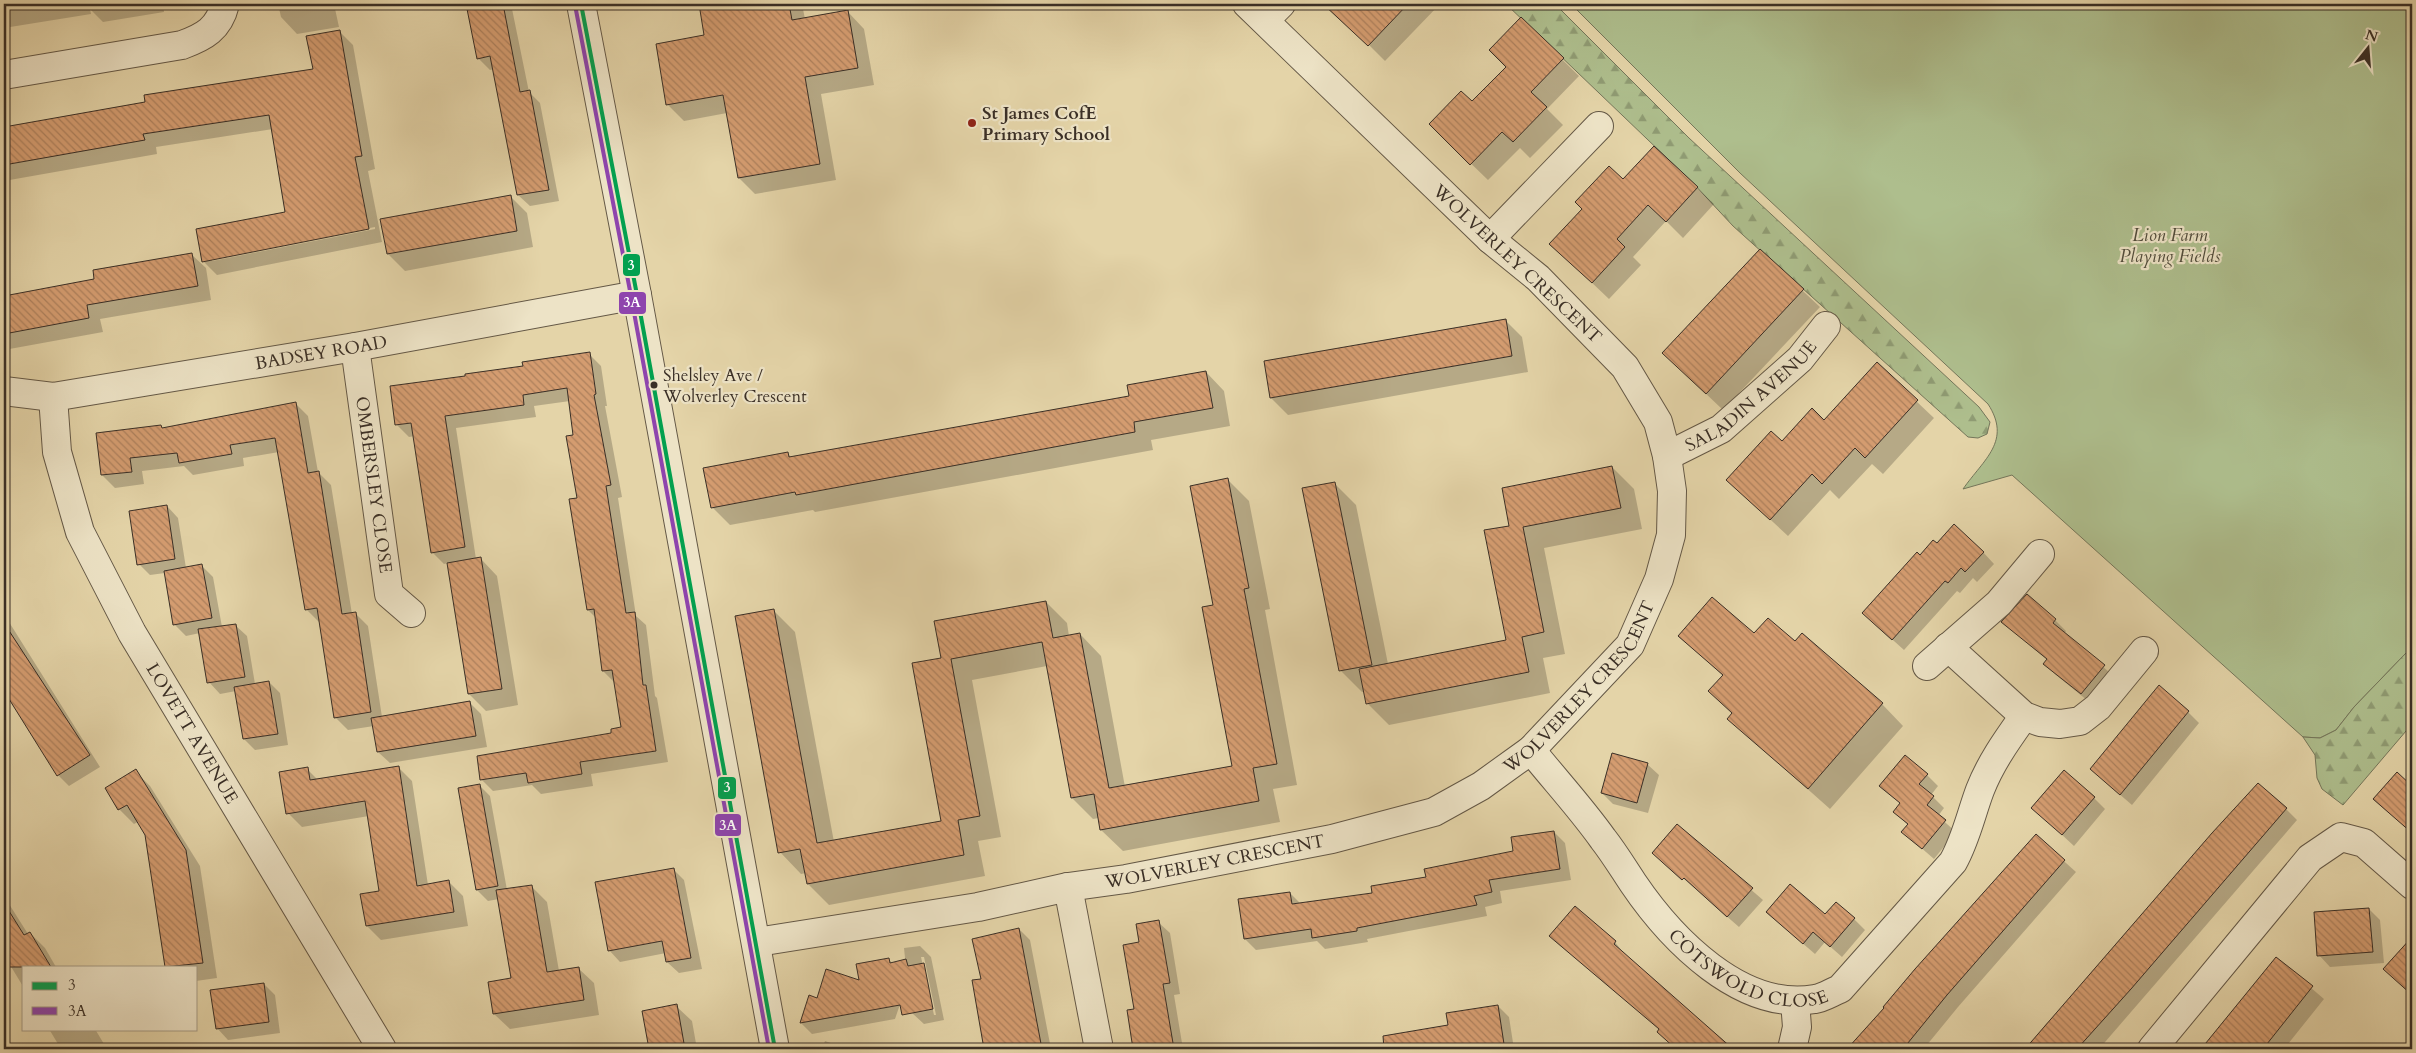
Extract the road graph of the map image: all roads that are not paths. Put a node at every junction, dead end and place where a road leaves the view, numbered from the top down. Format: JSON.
{"nodes":[{"id":1,"x":225,"y":4,"type":"edge"},
{"id":2,"x":581,"y":4,"type":"edge"},
{"id":3,"x":1264,"y":9,"type":"edge"},
{"id":4,"x":4,"y":75,"type":"edge"},
{"id":5,"x":1599,"y":126,"type":"dead end"},
{"id":6,"x":1490,"y":239,"type":"junction"},
{"id":7,"x":637,"y":295,"type":"junction"},
{"id":8,"x":1826,"y":326,"type":"dead end"},
{"id":9,"x":354,"y":347,"type":"junction"},
{"id":10,"x":4,"y":391,"type":"edge"},
{"id":11,"x":53,"y":397,"type":"junction"},
{"id":12,"x":1667,"y":456,"type":"junction"},
{"id":13,"x":2040,"y":554,"type":"dead end"},
{"id":14,"x":411,"y":612,"type":"dead end"},
{"id":15,"x":1955,"y":640,"type":"junction"},
{"id":16,"x":2144,"y":650,"type":"dead end"},
{"id":17,"x":1927,"y":666,"type":"dead end"},
{"id":18,"x":2024,"y":716,"type":"junction"},
{"id":19,"x":1531,"y":750,"type":"junction"},
{"id":20,"x":2412,"y":885,"type":"edge"},
{"id":21,"x":1068,"y":887,"type":"junction"},
{"id":22,"x":757,"y":942,"type":"junction"},
{"id":23,"x":1795,"y":1001,"type":"junction"},
{"id":24,"x":382,"y":1049,"type":"edge"},
{"id":25,"x":775,"y":1049,"type":"edge"},
{"id":26,"x":1099,"y":1049,"type":"edge"},
{"id":27,"x":1792,"y":1049,"type":"edge"},
{"id":28,"x":2152,"y":1049,"type":"edge"}],
"edges":[{"from":1,"to":4,"type":"street"},
{"from":2,"to":7,"type":"street"},
{"from":3,"to":6,"type":"street","name":"WOLVERLEY CRESCENT"},
{"from":5,"to":6,"type":"street"},
{"from":6,"to":12,"type":"street","name":"WOLVERLEY CRESCENT"},
{"from":7,"to":9,"type":"street","name":"BADSEY ROAD"},
{"from":7,"to":22,"type":"street"},
{"from":8,"to":12,"type":"street","name":"SALADIN AVENUE"},
{"from":9,"to":11,"type":"street","name":"BADSEY ROAD"},
{"from":9,"to":14,"type":"street","name":"OMBERSLEY CLOSE"},
{"from":10,"to":11,"type":"street","name":"BADSEY ROAD"},
{"from":11,"to":24,"type":"street","name":"LOVETT AVENUE"},
{"from":12,"to":19,"type":"street","name":"WOLVERLEY CRESCENT"},
{"from":13,"to":15,"type":"street"},
{"from":15,"to":17,"type":"street"},
{"from":15,"to":18,"type":"street"},
{"from":16,"to":18,"type":"street"},
{"from":18,"to":23,"type":"street","name":"COTSWOLD CLOSE"},
{"from":19,"to":21,"type":"street","name":"WOLVERLEY CRESCENT"},
{"from":19,"to":23,"type":"street","name":"COTSWOLD CLOSE"},
{"from":20,"to":28,"type":"street"},
{"from":21,"to":22,"type":"street","name":"WOLVERLEY CRESCENT"},
{"from":21,"to":26,"type":"street"},
{"from":22,"to":25,"type":"street"},
{"from":23,"to":27,"type":"street"}]}
